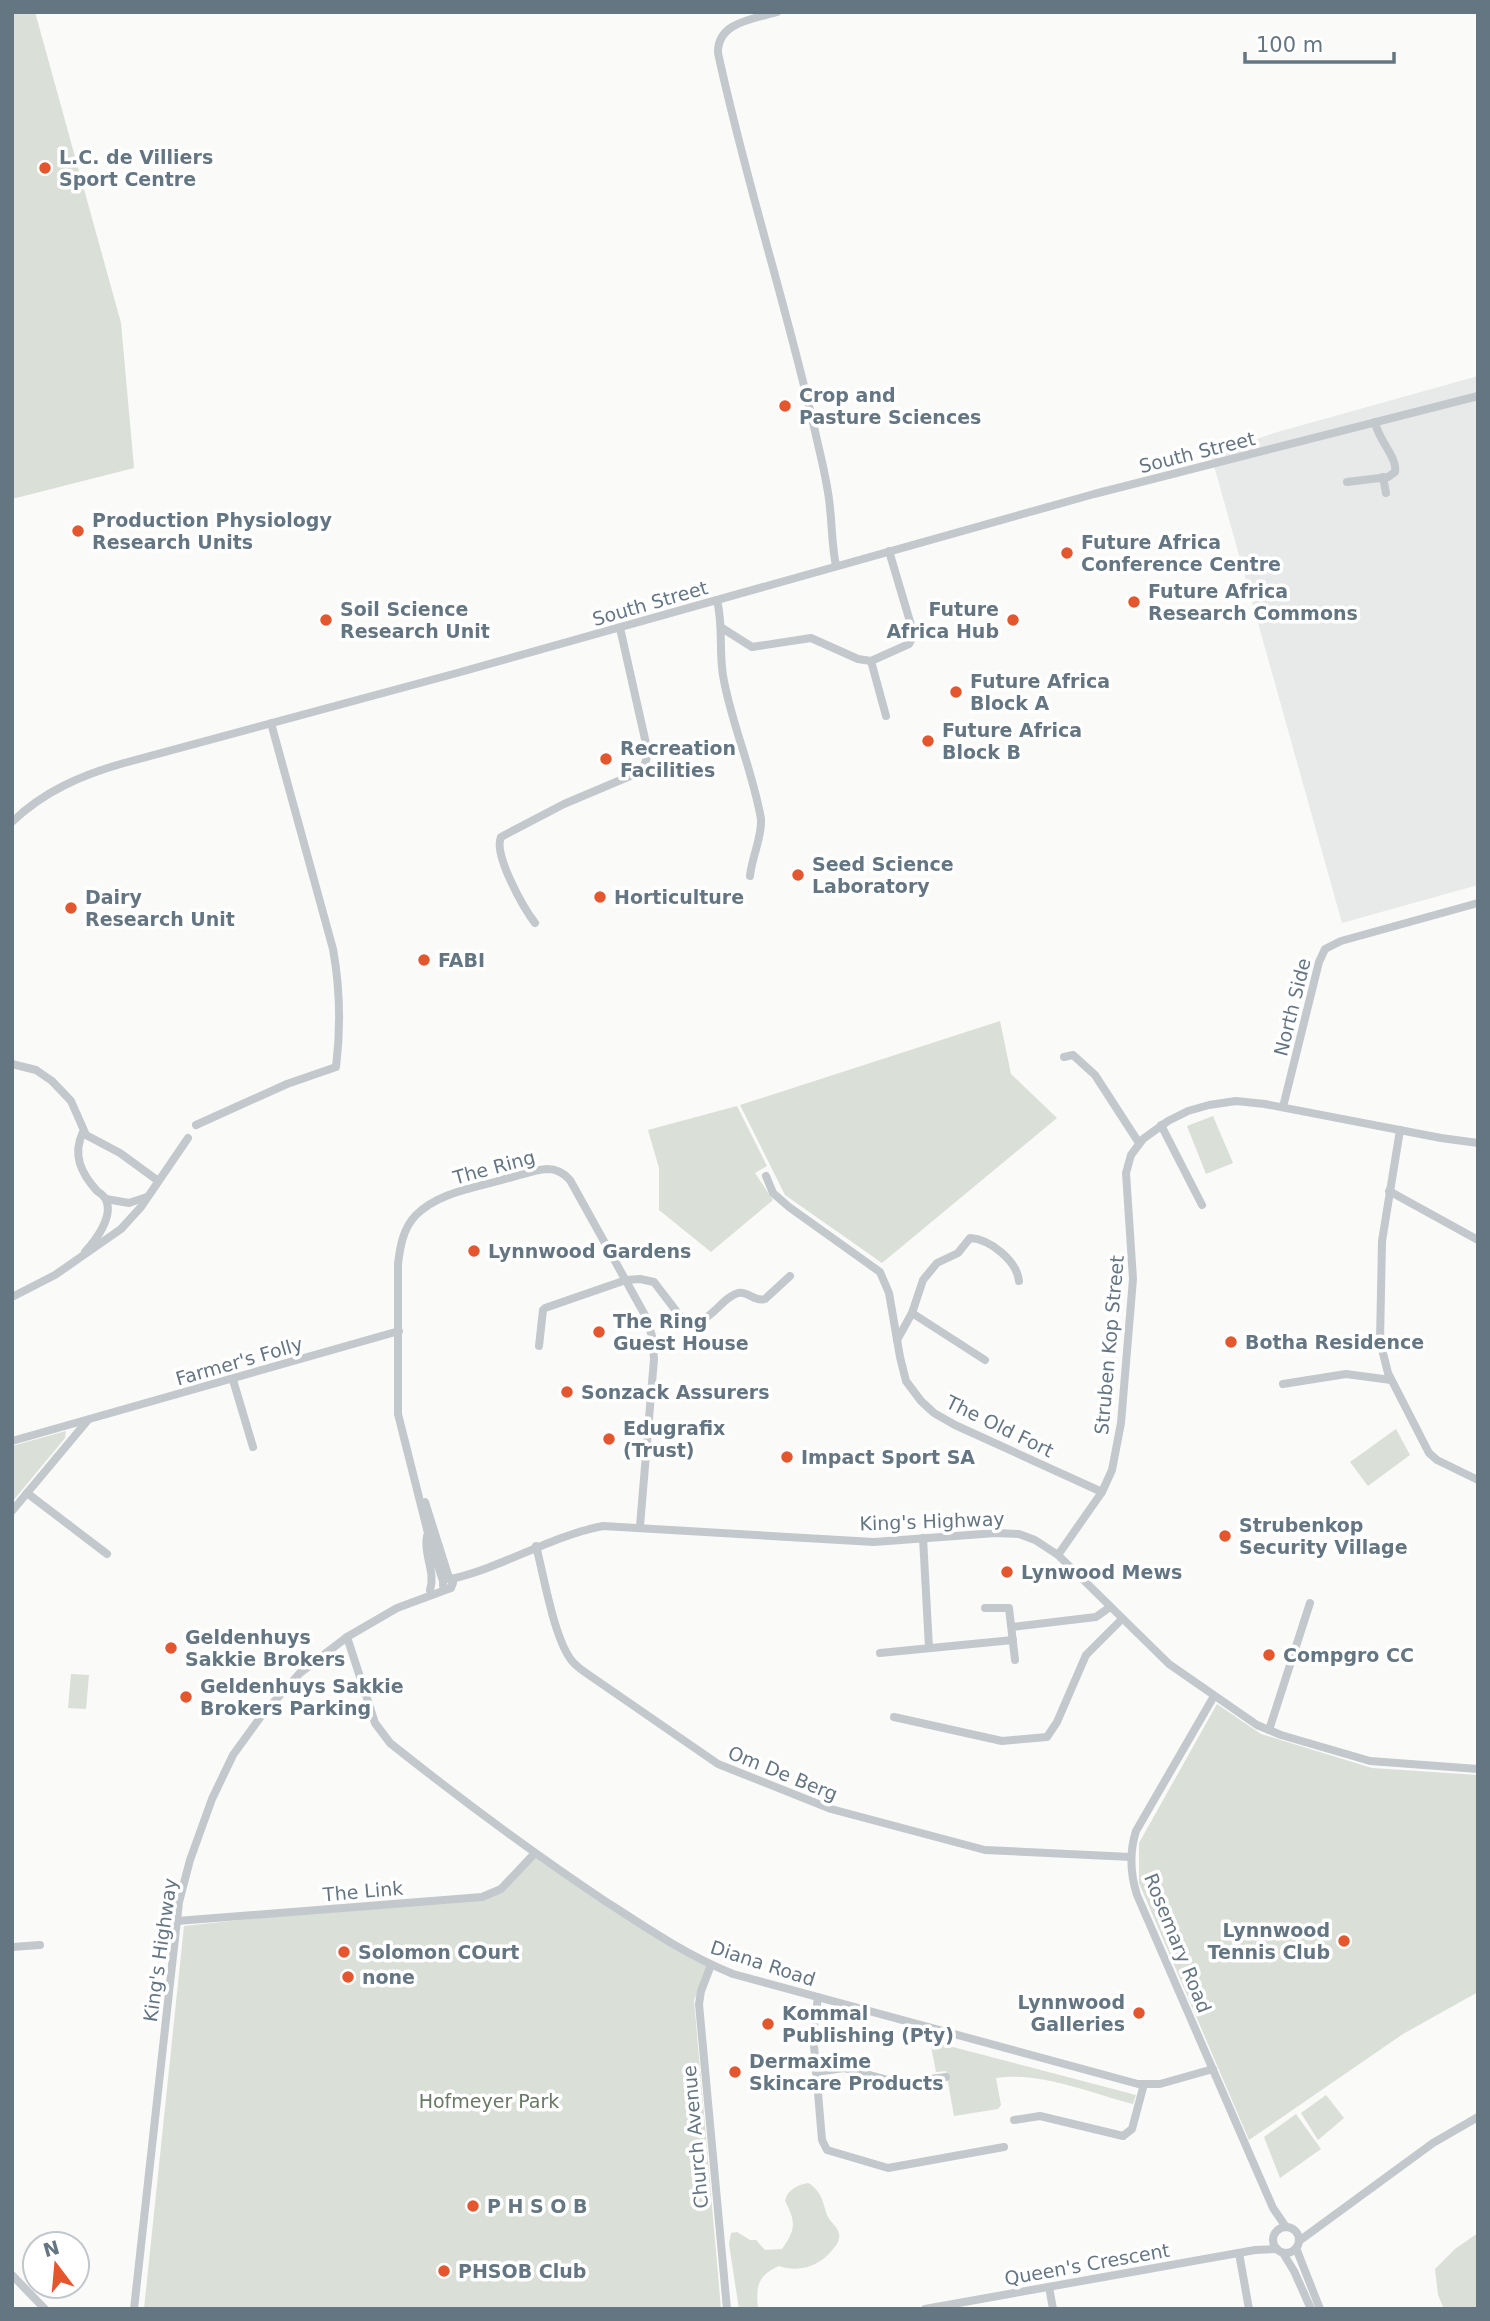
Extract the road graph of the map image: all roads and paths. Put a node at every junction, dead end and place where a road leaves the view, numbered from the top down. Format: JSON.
{"nodes":[{"id":1,"x":778,"y":12,"type":"edge"},
{"id":2,"x":1478,"y":396,"type":"edge"},
{"id":3,"x":1375,"y":422,"type":"junction"},
{"id":4,"x":1383,"y":477,"type":"junction"},
{"id":5,"x":1347,"y":482,"type":"dead end"},
{"id":6,"x":1386,"y":493,"type":"dead end"},
{"id":7,"x":889,"y":551,"type":"junction"},
{"id":8,"x":836,"y":566,"type":"junction"},
{"id":9,"x":717,"y":600,"type":"junction"},
{"id":10,"x":620,"y":628,"type":"junction"},
{"id":11,"x":722,"y":628,"type":"junction"},
{"id":12,"x":871,"y":662,"type":"junction"},
{"id":13,"x":886,"y":716,"type":"dead end"},
{"id":14,"x":271,"y":723,"type":"junction"},
{"id":15,"x":12,"y":822,"type":"edge"},
{"id":16,"x":750,"y":876,"type":"dead end"},
{"id":17,"x":1478,"y":903,"type":"edge"},
{"id":18,"x":535,"y":923,"type":"dead end"},
{"id":19,"x":1065,"y":1057,"type":"dead end"},
{"id":20,"x":12,"y":1065,"type":"edge"},
{"id":21,"x":1283,"y":1107,"type":"junction"},
{"id":22,"x":196,"y":1125,"type":"dead end"},
{"id":23,"x":1161,"y":1125,"type":"junction"},
{"id":24,"x":1400,"y":1130,"type":"junction"},
{"id":25,"x":83,"y":1132,"type":"junction"},
{"id":26,"x":188,"y":1138,"type":"dead end"},
{"id":27,"x":1139,"y":1143,"type":"junction"},
{"id":28,"x":1478,"y":1143,"type":"edge"},
{"id":29,"x":766,"y":1176,"type":"dead end"},
{"id":30,"x":157,"y":1180,"type":"junction"},
{"id":31,"x":1389,"y":1191,"type":"junction"},
{"id":32,"x":148,"y":1197,"type":"junction"},
{"id":33,"x":106,"y":1199,"type":"junction"},
{"id":34,"x":1202,"y":1205,"type":"dead end"},
{"id":35,"x":1478,"y":1240,"type":"edge"},
{"id":36,"x":79,"y":1259,"type":"junction"},
{"id":37,"x":790,"y":1276,"type":"dead end"},
{"id":38,"x":626,"y":1280,"type":"junction"},
{"id":39,"x":1018,"y":1281,"type":"dead end"},
{"id":40,"x":12,"y":1297,"type":"edge"},
{"id":41,"x":912,"y":1313,"type":"junction"},
{"id":42,"x":398,"y":1331,"type":"junction"},
{"id":43,"x":897,"y":1341,"type":"junction"},
{"id":44,"x":538,"y":1346,"type":"dead end"},
{"id":45,"x":985,"y":1360,"type":"dead end"},
{"id":46,"x":233,"y":1380,"type":"junction"},
{"id":47,"x":1391,"y":1380,"type":"junction"},
{"id":48,"x":1283,"y":1384,"type":"dead end"},
{"id":49,"x":88,"y":1420,"type":"junction"},
{"id":50,"x":12,"y":1441,"type":"edge"},
{"id":51,"x":253,"y":1447,"type":"dead end"},
{"id":52,"x":1478,"y":1480,"type":"edge"},
{"id":53,"x":1102,"y":1492,"type":"junction"},
{"id":54,"x":27,"y":1493,"type":"junction"},
{"id":55,"x":12,"y":1511,"type":"edge"},
{"id":56,"x":640,"y":1526,"type":"junction"},
{"id":57,"x":431,"y":1531,"type":"junction"},
{"id":58,"x":923,"y":1538,"type":"junction"},
{"id":59,"x":536,"y":1546,"type":"junction"},
{"id":60,"x":107,"y":1554,"type":"dead end"},
{"id":61,"x":1058,"y":1555,"type":"junction"},
{"id":62,"x":447,"y":1583,"type":"junction"},
{"id":63,"x":430,"y":1590,"type":"junction"},
{"id":64,"x":410,"y":1603,"type":"junction"},
{"id":65,"x":1310,"y":1603,"type":"dead end"},
{"id":66,"x":1110,"y":1607,"type":"junction"},
{"id":67,"x":985,"y":1608,"type":"dead end"},
{"id":68,"x":1122,"y":1619,"type":"junction"},
{"id":69,"x":1012,"y":1627,"type":"junction"},
{"id":70,"x":347,"y":1637,"type":"junction"},
{"id":71,"x":1013,"y":1640,"type":"junction"},
{"id":72,"x":929,"y":1648,"type":"junction"},
{"id":73,"x":880,"y":1653,"type":"dead end"},
{"id":74,"x":1015,"y":1660,"type":"dead end"},
{"id":75,"x":1214,"y":1696,"type":"junction"},
{"id":76,"x":894,"y":1717,"type":"dead end"},
{"id":77,"x":1269,"y":1730,"type":"junction"},
{"id":78,"x":1478,"y":1769,"type":"edge"},
{"id":79,"x":534,"y":1854,"type":"junction"},
{"id":80,"x":1131,"y":1857,"type":"junction"},
{"id":81,"x":177,"y":1921,"type":"junction"},
{"id":82,"x":40,"y":1945,"type":"dead end"},
{"id":83,"x":12,"y":1947,"type":"edge"},
{"id":84,"x":711,"y":1965,"type":"junction"},
{"id":85,"x":818,"y":1997,"type":"junction"},
{"id":86,"x":1213,"y":2069,"type":"junction"},
{"id":87,"x":816,"y":2072,"type":"junction"},
{"id":88,"x":946,"y":2077,"type":"dead end"},
{"id":89,"x":1143,"y":2084,"type":"junction"},
{"id":90,"x":1478,"y":2117,"type":"edge"},
{"id":91,"x":1014,"y":2120,"type":"dead end"},
{"id":92,"x":1004,"y":2147,"type":"dead end"},
{"id":93,"x":1273,"y":2208,"type":"junction"},
{"id":94,"x":1290,"y":2228,"type":"junction"},
{"id":95,"x":1315,"y":2228,"type":"junction"},
{"id":96,"x":1274,"y":2235,"type":"junction"},
{"id":97,"x":1297,"y":2245,"type":"junction"},
{"id":98,"x":1255,"y":2250,"type":"junction"},
{"id":99,"x":1280,"y":2251,"type":"junction"},
{"id":100,"x":1239,"y":2253,"type":"junction"},
{"id":101,"x":12,"y":2275,"type":"edge"},
{"id":102,"x":1049,"y":2287,"type":"junction"},
{"id":103,"x":45,"y":2309,"type":"edge"},
{"id":104,"x":134,"y":2309,"type":"edge"},
{"id":105,"x":727,"y":2309,"type":"edge"},
{"id":106,"x":925,"y":2309,"type":"edge"},
{"id":107,"x":1053,"y":2309,"type":"edge"},
{"id":108,"x":1249,"y":2309,"type":"edge"},
{"id":109,"x":1311,"y":2309,"type":"edge"},
{"id":110,"x":1320,"y":2309,"type":"edge"}],
"edges":[{"from":1,"to":8,"type":"street"},
{"from":2,"to":3,"type":"street","name":"South Street"},
{"from":3,"to":4,"type":"street"},
{"from":3,"to":7,"type":"street","name":"South Street"},
{"from":4,"to":5,"type":"street"},
{"from":4,"to":6,"type":"street"},
{"from":7,"to":8,"type":"street","name":"South Street"},
{"from":7,"to":12,"type":"street"},
{"from":8,"to":9,"type":"street","name":"South Street"},
{"from":9,"to":10,"type":"street","name":"South Street"},
{"from":9,"to":11,"type":"street"},
{"from":10,"to":14,"type":"street","name":"South Street"},
{"from":10,"to":18,"type":"street"},
{"from":11,"to":12,"type":"street"},
{"from":11,"to":16,"type":"street"},
{"from":12,"to":13,"type":"street"},
{"from":14,"to":15,"type":"street","name":"South Street"},
{"from":14,"to":22,"type":"street"},
{"from":17,"to":21,"type":"street","name":"North Side"},
{"from":19,"to":27,"type":"street"},
{"from":20,"to":25,"type":"street"},
{"from":21,"to":23,"type":"street","name":"Struben Kop Street"},
{"from":21,"to":24,"type":"street","name":"Struben Kop Street"},
{"from":23,"to":27,"type":"street","name":"Struben Kop Street"},
{"from":23,"to":34,"type":"street"},
{"from":24,"to":28,"type":"street","name":"Struben Kop Street"},
{"from":24,"to":31,"type":"street"},
{"from":25,"to":30,"type":"street"},
{"from":25,"to":33,"type":"street"},
{"from":26,"to":30,"type":"street"},
{"from":27,"to":53,"type":"street","name":"Struben Kop Street"},
{"from":29,"to":43,"type":"street","name":"The Old Fort"},
{"from":30,"to":32,"type":"street"},
{"from":31,"to":35,"type":"street"},
{"from":31,"to":47,"type":"street"},
{"from":32,"to":33,"type":"street"},
{"from":32,"to":36,"type":"street"},
{"from":33,"to":36,"type":"street"},
{"from":36,"to":40,"type":"street"},
{"from":37,"to":38,"type":"street"},
{"from":38,"to":42,"type":"street","name":"The Ring"},
{"from":38,"to":44,"type":"street"},
{"from":38,"to":56,"type":"street","name":"The Ring"},
{"from":39,"to":41,"type":"street"},
{"from":41,"to":43,"type":"street"},
{"from":41,"to":45,"type":"street"},
{"from":42,"to":46,"type":"street","name":"Farmer's Folly"},
{"from":42,"to":57,"type":"street","name":"The Ring"},
{"from":43,"to":53,"type":"street","name":"The Old Fort"},
{"from":46,"to":49,"type":"street","name":"Farmer's Folly"},
{"from":46,"to":51,"type":"street"},
{"from":47,"to":48,"type":"street"},
{"from":47,"to":52,"type":"street"},
{"from":49,"to":50,"type":"street","name":"Farmer's Folly"},
{"from":49,"to":54,"type":"street"},
{"from":53,"to":61,"type":"street","name":"Struben Kop Street"},
{"from":54,"to":55,"type":"street"},
{"from":54,"to":60,"type":"street"},
{"from":56,"to":58,"type":"street","name":"King's Highway"},
{"from":56,"to":59,"type":"street","name":"King's Highway"},
{"from":57,"to":62,"type":"street","name":"The Ring"},
{"from":57,"to":63,"type":"street"},
{"from":58,"to":61,"type":"street","name":"King's Highway"},
{"from":58,"to":72,"type":"street"},
{"from":59,"to":62,"type":"street","name":"King's Highway"},
{"from":59,"to":80,"type":"street","name":"Om De Berg"},
{"from":61,"to":66,"type":"street","name":"King's Highway"},
{"from":62,"to":63,"type":"street","name":"King's Highway"},
{"from":62,"to":64,"type":"street","name":"King's Highway"},
{"from":63,"to":64,"type":"street","name":"King's Highway"},
{"from":64,"to":70,"type":"street","name":"King's Highway"},
{"from":65,"to":77,"type":"street"},
{"from":66,"to":68,"type":"street","name":"King's Highway"},
{"from":66,"to":69,"type":"street"},
{"from":67,"to":69,"type":"street"},
{"from":68,"to":75,"type":"street","name":"King's Highway"},
{"from":68,"to":76,"type":"street"},
{"from":69,"to":71,"type":"street"},
{"from":70,"to":79,"type":"street","name":"Diana Road"},
{"from":70,"to":81,"type":"street","name":"King's Highway"},
{"from":71,"to":72,"type":"street"},
{"from":71,"to":74,"type":"street"},
{"from":72,"to":73,"type":"street"},
{"from":75,"to":77,"type":"street","name":"King's Highway"},
{"from":75,"to":80,"type":"street","name":"Rosemary Road"},
{"from":77,"to":78,"type":"street","name":"King's Highway"},
{"from":79,"to":81,"type":"street","name":"The Link"},
{"from":79,"to":84,"type":"street","name":"Diana Road"},
{"from":80,"to":86,"type":"street","name":"Rosemary Road"},
{"from":81,"to":104,"type":"street","name":"King's Highway"},
{"from":82,"to":83,"type":"street"},
{"from":84,"to":85,"type":"street","name":"Diana Road"},
{"from":84,"to":105,"type":"street","name":"Church Avenue"},
{"from":85,"to":87,"type":"street"},
{"from":85,"to":89,"type":"street","name":"Diana Road"},
{"from":86,"to":89,"type":"street","name":"Diana Road"},
{"from":86,"to":93,"type":"street","name":"Rosemary Road"},
{"from":87,"to":88,"type":"street"},
{"from":87,"to":92,"type":"street"},
{"from":89,"to":91,"type":"street"},
{"from":90,"to":95,"type":"street"},
{"from":93,"to":94,"type":"street","name":"Rosemary Road"},
{"from":93,"to":96,"type":"street","name":"Rosemary Road"},
{"from":94,"to":95,"type":"street"},
{"from":94,"to":96,"type":"street"},
{"from":94,"to":97,"type":"street"},
{"from":95,"to":97,"type":"street"},
{"from":96,"to":98,"type":"street","name":"Queen's Crescent"},
{"from":96,"to":99,"type":"street"},
{"from":97,"to":99,"type":"street"},
{"from":97,"to":110,"type":"street"},
{"from":98,"to":99,"type":"street","name":"Queen's Crescent"},
{"from":98,"to":100,"type":"street","name":"Queen's Crescent"},
{"from":99,"to":109,"type":"street"},
{"from":100,"to":102,"type":"street","name":"Queen's Crescent"},
{"from":100,"to":108,"type":"street"},
{"from":101,"to":103,"type":"street"},
{"from":102,"to":106,"type":"street","name":"Queen's Crescent"},
{"from":102,"to":107,"type":"street"}]}
